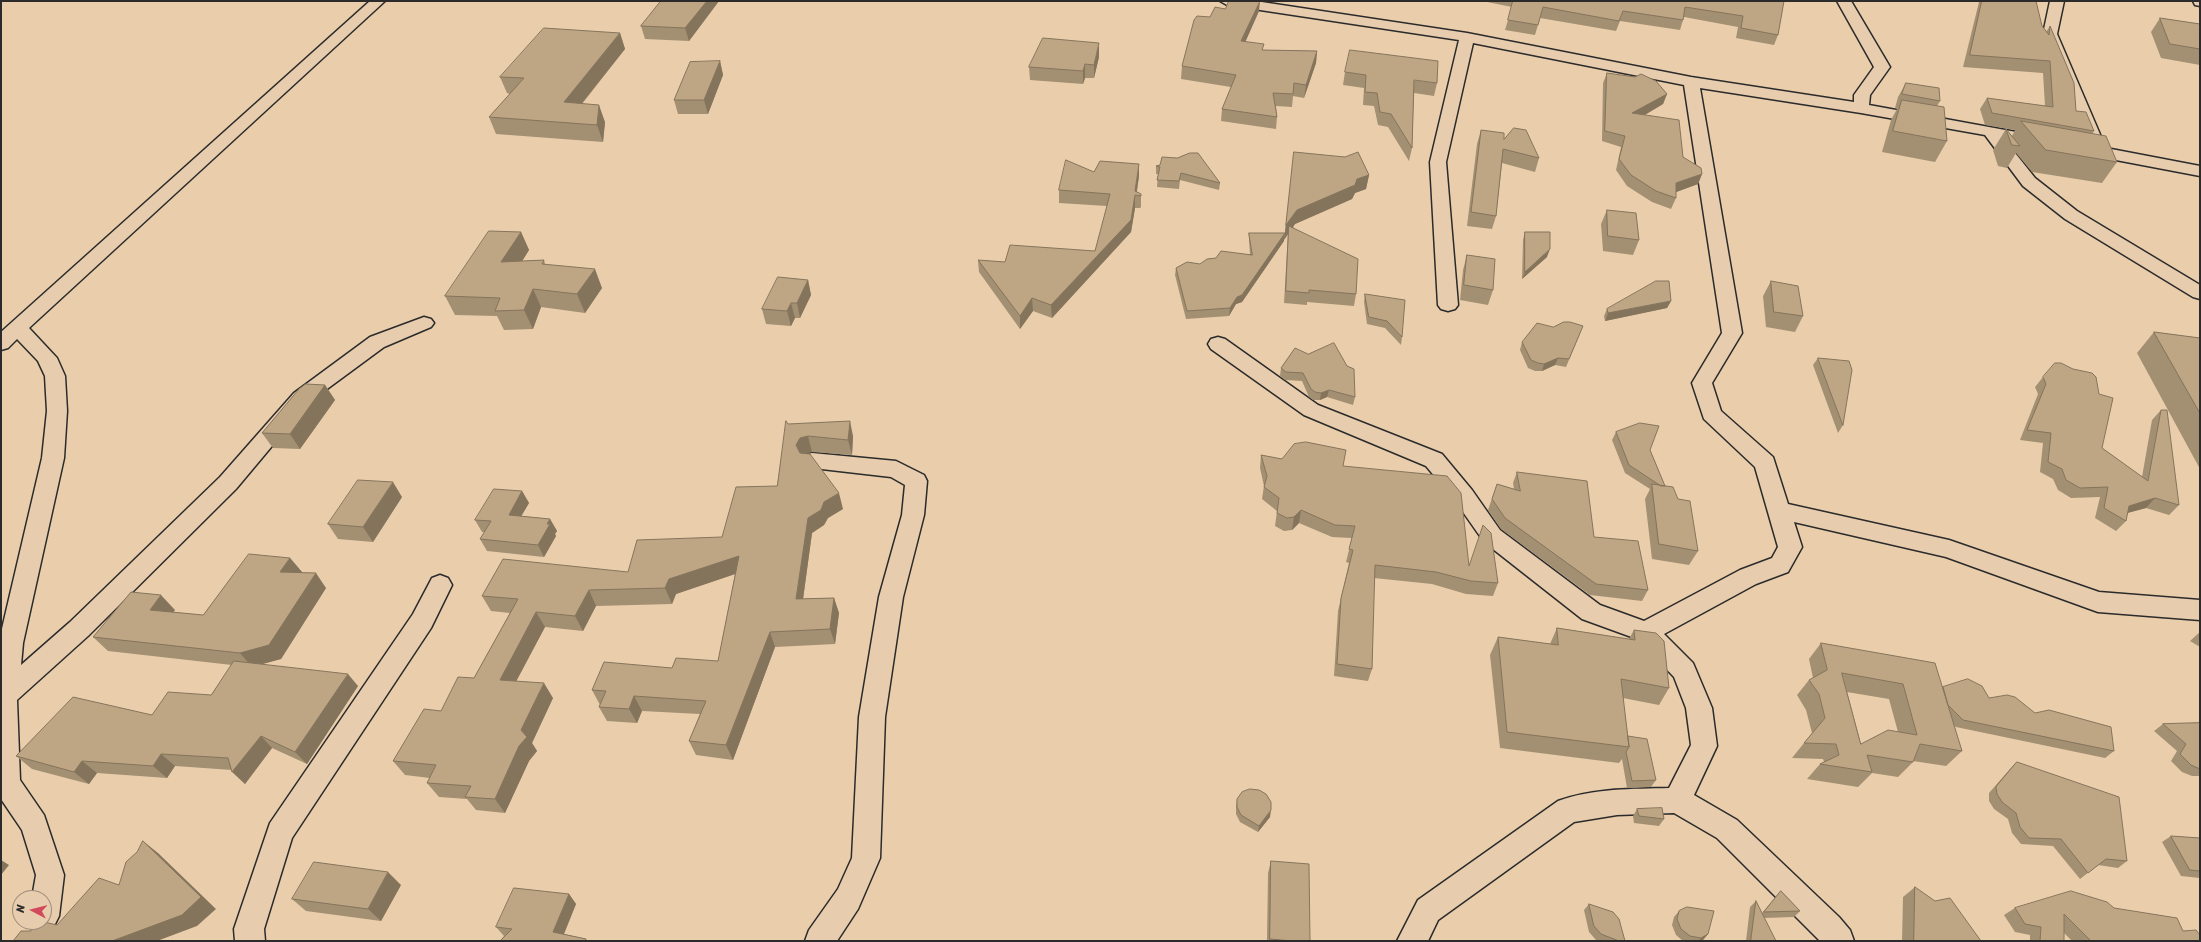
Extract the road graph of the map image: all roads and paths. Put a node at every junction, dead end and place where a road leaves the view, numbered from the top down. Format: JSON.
{"nodes":[{"id":1,"x":378,"y":1,"type":"edge"},
{"id":2,"x":1227,"y":1,"type":"edge"},
{"id":3,"x":1844,"y":1,"type":"edge"},
{"id":4,"x":2057,"y":1,"type":"edge"},
{"id":5,"x":1467,"y":37,"type":"junction"},
{"id":6,"x":1691,"y":82,"type":"junction"},
{"id":7,"x":1861,"y":108,"type":"junction"},
{"id":8,"x":1989,"y":131,"type":"junction"},
{"id":9,"x":2048,"y":142,"type":"edge"},
{"id":10,"x":2070,"y":146,"type":"edge"},
{"id":11,"x":2099,"y":152,"type":"junction"},
{"id":12,"x":2200,"y":171,"type":"edge"},
{"id":13,"x":2200,"y":293,"type":"edge"},
{"id":14,"x":1448,"y":305,"type":"dead end"},
{"id":15,"x":424,"y":323,"type":"dead end"},
{"id":16,"x":9,"y":336,"type":"edge"},
{"id":17,"x":1218,"y":344,"type":"dead end"},
{"id":18,"x":812,"y":461,"type":"edge"},
{"id":19,"x":1779,"y":510,"type":"junction"},
{"id":20,"x":440,"y":585,"type":"dead end"},
{"id":21,"x":2200,"y":610,"type":"edge"},
{"id":22,"x":1646,"y":632,"type":"junction"},
{"id":23,"x":4,"y":696,"type":"junction"},
{"id":24,"x":1677,"y":800,"type":"junction"},
{"id":25,"x":48,"y":890,"type":"edge"},
{"id":26,"x":36,"y":930,"type":"edge"},
{"id":27,"x":30,"y":941,"type":"edge"},
{"id":28,"x":250,"y":941,"type":"edge"},
{"id":29,"x":820,"y":941,"type":"edge"},
{"id":30,"x":1412,"y":941,"type":"edge"},
{"id":31,"x":1839,"y":941,"type":"edge"}],
"edges":[{"from":1,"to":16,"type":"street"},
{"from":2,"to":5,"type":"street"},
{"from":3,"to":7,"type":"street"},
{"from":4,"to":11,"type":"street"},
{"from":5,"to":6,"type":"street"},
{"from":5,"to":14,"type":"street"},
{"from":6,"to":7,"type":"street"},
{"from":6,"to":19,"type":"street"},
{"from":7,"to":8,"type":"street"},
{"from":8,"to":9,"type":"street"},
{"from":8,"to":13,"type":"street"},
{"from":10,"to":11,"type":"street"},
{"from":11,"to":12,"type":"street"},
{"from":15,"to":23,"type":"street"},
{"from":16,"to":23,"type":"street"},
{"from":17,"to":22,"type":"street"},
{"from":18,"to":29,"type":"street"},
{"from":19,"to":21,"type":"street"},
{"from":19,"to":22,"type":"street"},
{"from":20,"to":28,"type":"street"},
{"from":22,"to":24,"type":"street"},
{"from":23,"to":25,"type":"street"},
{"from":24,"to":30,"type":"street"},
{"from":24,"to":31,"type":"street"},
{"from":26,"to":27,"type":"street"}]}
